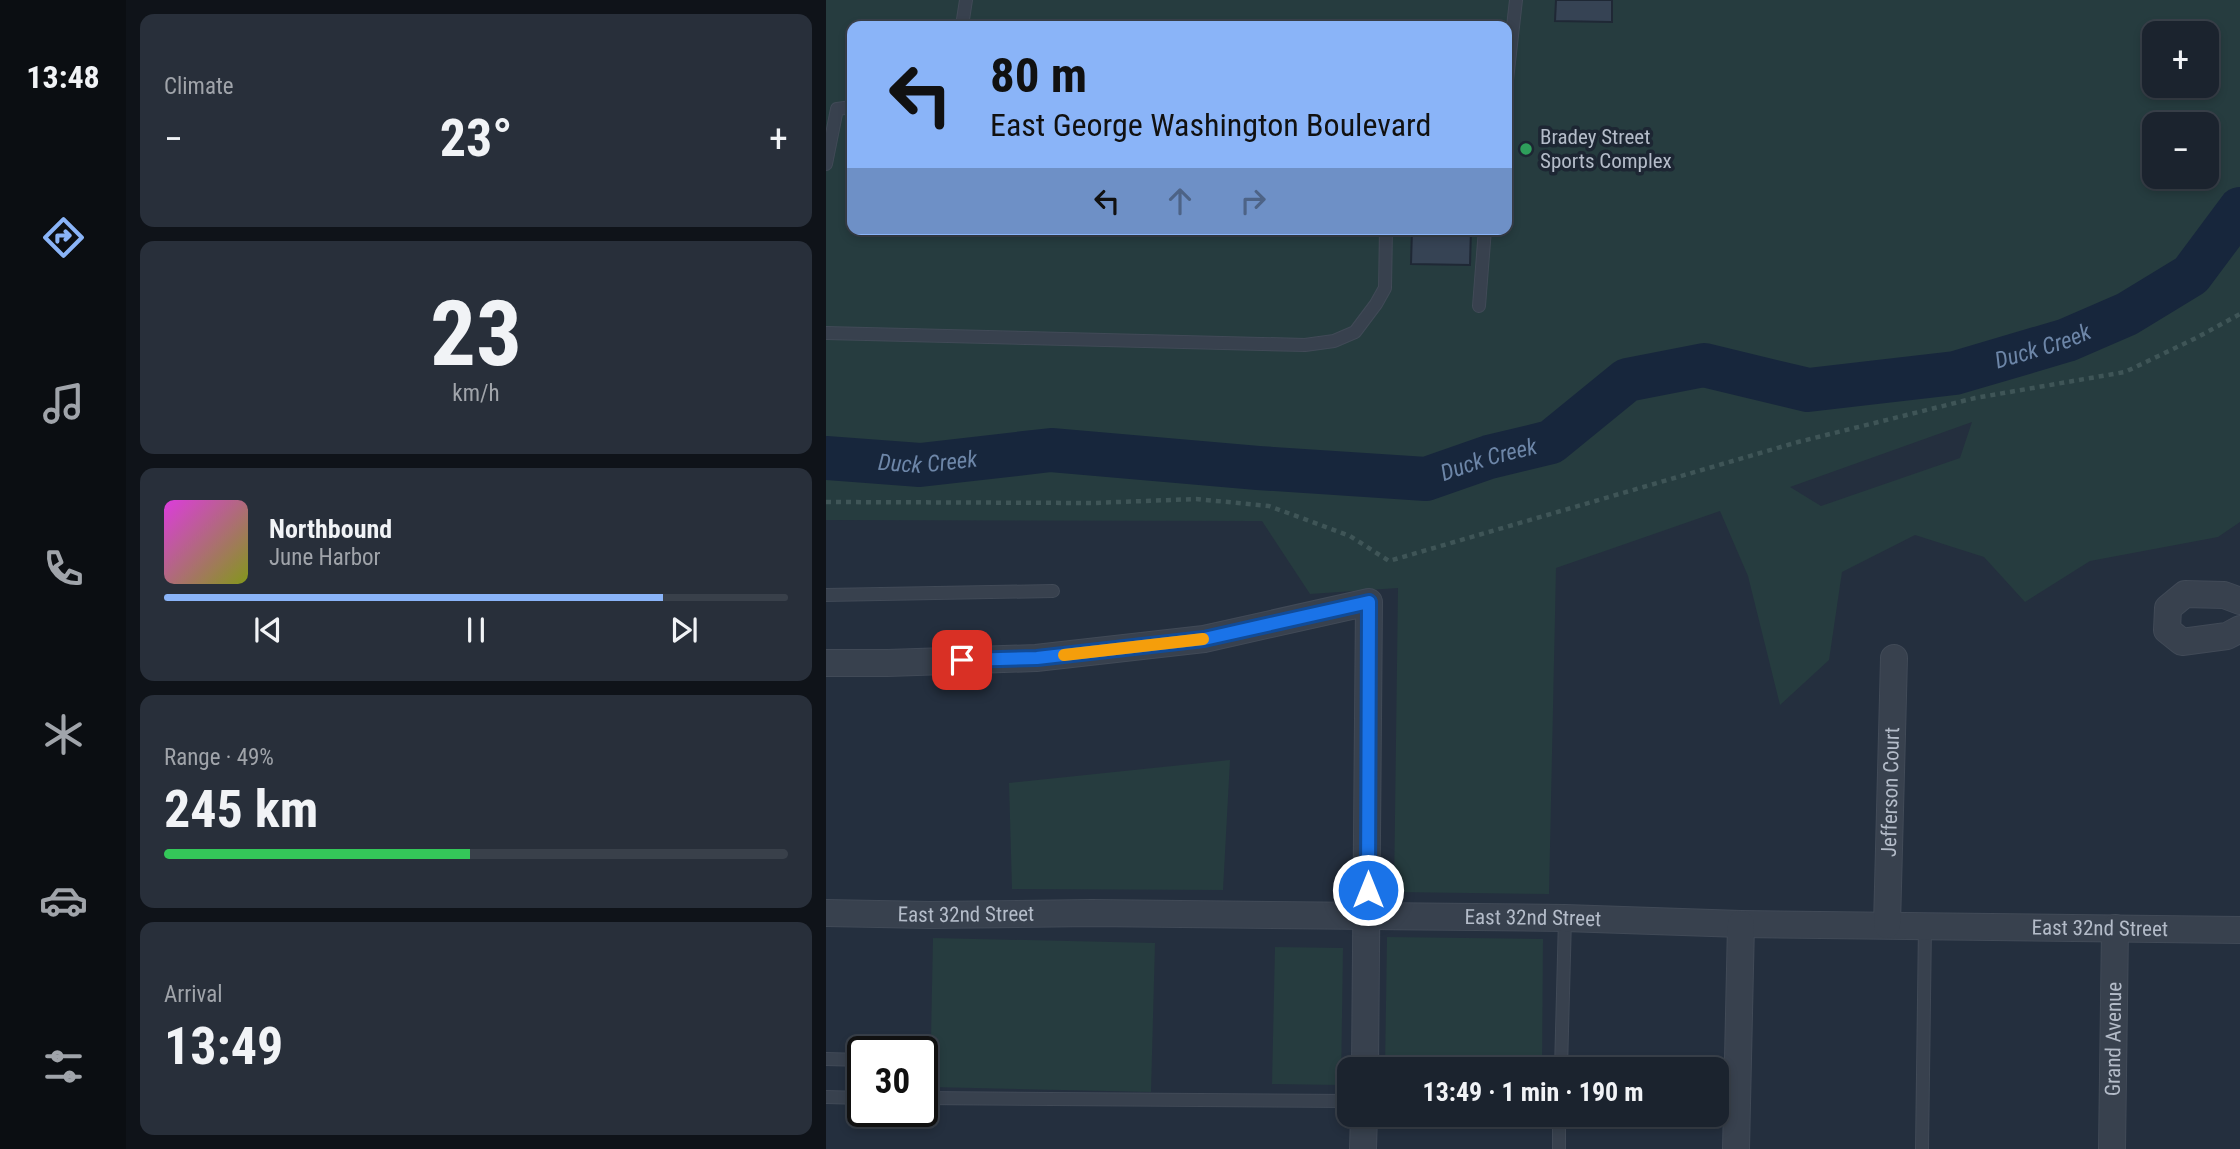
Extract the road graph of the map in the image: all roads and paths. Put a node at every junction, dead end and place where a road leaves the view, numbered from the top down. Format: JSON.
{"nodes":[{"id":1,"x":966,"y":0,"type":"edge"},
{"id":2,"x":1516,"y":0,"type":"edge"},
{"id":3,"x":963,"y":21,"type":"edge"},
{"id":4,"x":1512,"y":36,"type":"edge"},
{"id":5,"x":847,"y":108,"type":"edge"},
{"id":6,"x":831,"y":117,"type":"edge"},
{"id":7,"x":827,"y":156,"type":"edge"},
{"id":8,"x":1386,"y":235,"type":"edge"},
{"id":9,"x":1485,"y":235,"type":"edge"},
{"id":10,"x":1479,"y":306,"type":"dead end"},
{"id":11,"x":2240,"y":314,"type":"edge"},
{"id":12,"x":826,"y":333,"type":"edge"},
{"id":13,"x":826,"y":502,"type":"edge"},
{"id":14,"x":1053,"y":591,"type":"dead end"},
{"id":15,"x":826,"y":595,"type":"edge"},
{"id":16,"x":2240,"y":601,"type":"edge"},
{"id":17,"x":2240,"y":629,"type":"edge"},
{"id":18,"x":1894,"y":658,"type":"dead end"},
{"id":19,"x":826,"y":663,"type":"edge"},
{"id":20,"x":826,"y":913,"type":"edge"},
{"id":21,"x":1368,"y":916,"type":"junction"},
{"id":22,"x":1565,"y":918,"type":"junction"},
{"id":23,"x":1741,"y":923,"type":"junction"},
{"id":24,"x":1886,"y":925,"type":"junction"},
{"id":25,"x":1925,"y":925,"type":"junction"},
{"id":26,"x":2115,"y":928,"type":"junction"},
{"id":27,"x":2240,"y":930,"type":"edge"},
{"id":28,"x":1365,"y":1057,"type":"edge"},
{"id":29,"x":1561,"y":1057,"type":"edge"},
{"id":30,"x":826,"y":1059,"type":"edge"},
{"id":31,"x":847,"y":1060,"type":"edge"},
{"id":32,"x":826,"y":1097,"type":"edge"},
{"id":33,"x":847,"y":1098,"type":"edge"},
{"id":34,"x":938,"y":1098,"type":"edge"},
{"id":35,"x":1337,"y":1101,"type":"edge"},
{"id":36,"x":1364,"y":1127,"type":"edge"},
{"id":37,"x":1559,"y":1127,"type":"edge"},
{"id":38,"x":1363,"y":1149,"type":"edge"},
{"id":39,"x":1559,"y":1149,"type":"edge"},
{"id":40,"x":1736,"y":1149,"type":"edge"},
{"id":41,"x":1922,"y":1149,"type":"edge"},
{"id":42,"x":2112,"y":1149,"type":"edge"}],
"edges":[{"from":1,"to":3,"type":"lane"},
{"from":2,"to":4,"type":"lane"},
{"from":5,"to":6,"type":"lane"},
{"from":6,"to":7,"type":"lane"},
{"from":8,"to":12,"type":"lane"},
{"from":9,"to":10,"type":"lane"},
{"from":11,"to":13,"type":"path"},
{"from":14,"to":15,"type":"lane"},
{"from":16,"to":17,"type":"street"},
{"from":18,"to":24,"type":"street","name":"Jefferson Court"},
{"from":19,"to":21,"type":"street"},
{"from":20,"to":21,"type":"street","name":"East 32nd Street"},
{"from":21,"to":22,"type":"street","name":"East 32nd Street"},
{"from":21,"to":28,"type":"street"},
{"from":22,"to":23,"type":"street","name":"East 32nd Street"},
{"from":22,"to":29,"type":"lane"},
{"from":23,"to":24,"type":"street","name":"East 32nd Street"},
{"from":23,"to":40,"type":"street"},
{"from":24,"to":25,"type":"street","name":"East 32nd Street"},
{"from":25,"to":26,"type":"street","name":"East 32nd Street"},
{"from":25,"to":41,"type":"lane"},
{"from":26,"to":27,"type":"street","name":"East 32nd Street"},
{"from":26,"to":42,"type":"street","name":"Grand Avenue"},
{"from":30,"to":31,"type":"lane"},
{"from":32,"to":33,"type":"lane"},
{"from":34,"to":35,"type":"lane"},
{"from":36,"to":38,"type":"street"},
{"from":37,"to":39,"type":"lane"}]}
